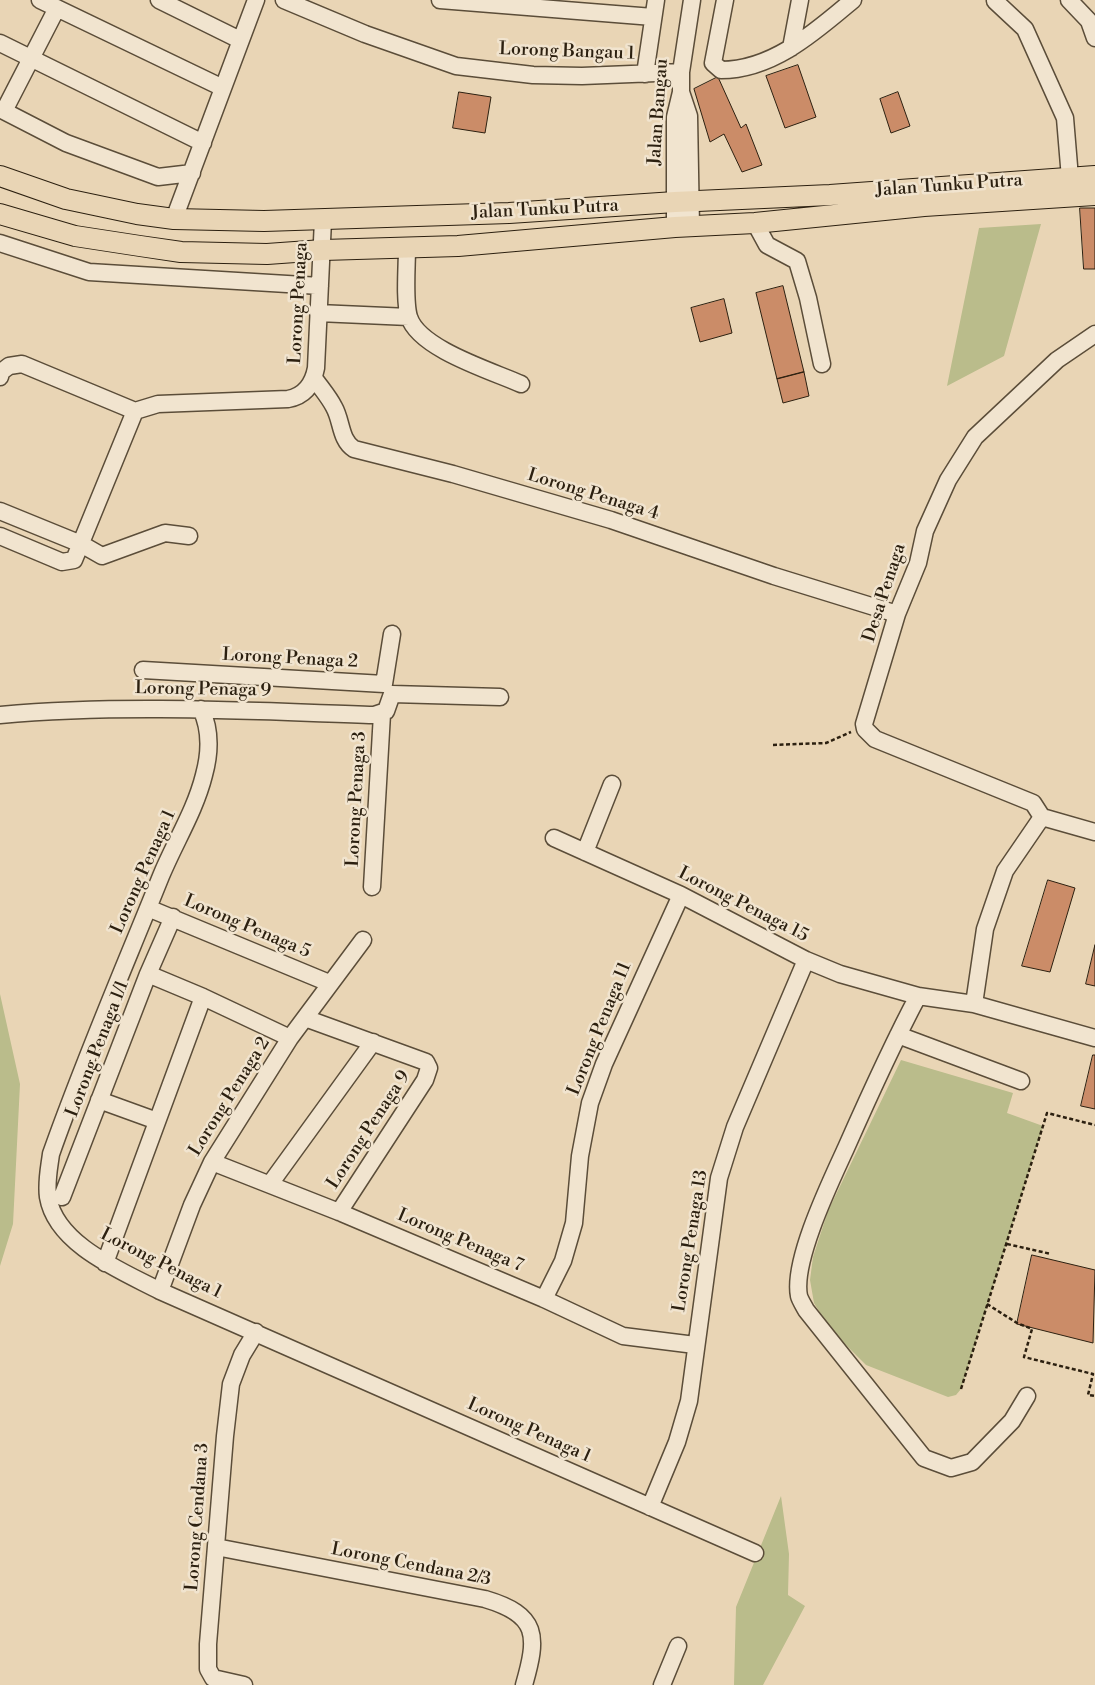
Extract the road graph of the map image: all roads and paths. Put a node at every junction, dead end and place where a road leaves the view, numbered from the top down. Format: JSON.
{"nodes":[{"id":1,"x":40,"y":0,"type":"edge"},
{"id":2,"x":159,"y":0,"type":"edge"},
{"id":3,"x":256,"y":0,"type":"edge"},
{"id":4,"x":284,"y":0,"type":"edge"},
{"id":5,"x":440,"y":0,"type":"edge"},
{"id":6,"x":656,"y":0,"type":"edge"},
{"id":7,"x":692,"y":0,"type":"edge"},
{"id":8,"x":725,"y":0,"type":"edge"},
{"id":9,"x":800,"y":0,"type":"edge"},
{"id":10,"x":853,"y":0,"type":"edge"},
{"id":11,"x":1069,"y":0,"type":"edge"},
{"id":12,"x":995,"y":1,"type":"edge"},
{"id":13,"x":57,"y":8,"type":"junction"},
{"id":14,"x":653,"y":17,"type":"junction"},
{"id":15,"x":1095,"y":38,"type":"edge"},
{"id":16,"x":240,"y":40,"type":"junction"},
{"id":17,"x":0,"y":43,"type":"edge"},
{"id":18,"x":791,"y":48,"type":"junction"},
{"id":19,"x":31,"y":58,"type":"junction"},
{"id":20,"x":681,"y":72,"type":"junction"},
{"id":21,"x":645,"y":74,"type":"junction"},
{"id":22,"x":223,"y":88,"type":"junction"},
{"id":23,"x":2,"y":110,"type":"edge"},
{"id":24,"x":203,"y":143,"type":"junction"},
{"id":25,"x":192,"y":173,"type":"junction"},
{"id":26,"x":682,"y":175,"type":"junction"},
{"id":27,"x":0,"y":176,"type":"edge"},
{"id":28,"x":1095,"y":176,"type":"edge"},
{"id":29,"x":1070,"y":178,"type":"junction"},
{"id":30,"x":1095,"y":195,"type":"edge"},
{"id":31,"x":714,"y":200,"type":"junction"},
{"id":32,"x":682,"y":201,"type":"junction"},
{"id":33,"x":650,"y":204,"type":"junction"},
{"id":34,"x":0,"y":214,"type":"edge"},
{"id":35,"x":174,"y":219,"type":"junction"},
{"id":36,"x":323,"y":220,"type":"junction"},
{"id":37,"x":754,"y":223,"type":"junction"},
{"id":38,"x":683,"y":227,"type":"junction"},
{"id":39,"x":0,"y":242,"type":"edge"},
{"id":40,"x":407,"y":248,"type":"junction"},
{"id":41,"x":323,"y":250,"type":"junction"},
{"id":42,"x":320,"y":286,"type":"junction"},
{"id":43,"x":318,"y":313,"type":"junction"},
{"id":44,"x":409,"y":317,"type":"junction"},
{"id":45,"x":1095,"y":334,"type":"edge"},
{"id":46,"x":822,"y":364,"type":"dead end"},
{"id":47,"x":0,"y":377,"type":"edge"},
{"id":48,"x":314,"y":378,"type":"junction"},
{"id":49,"x":522,"y":384,"type":"dead end"},
{"id":50,"x":135,"y":411,"type":"junction"},
{"id":51,"x":0,"y":511,"type":"edge"},
{"id":52,"x":0,"y":536,"type":"edge"},
{"id":53,"x":189,"y":536,"type":"dead end"},
{"id":54,"x":81,"y":544,"type":"junction"},
{"id":55,"x":897,"y":614,"type":"junction"},
{"id":56,"x":392,"y":634,"type":"dead end"},
{"id":57,"x":143,"y":670,"type":"dead end"},
{"id":58,"x":388,"y":689,"type":"junction"},
{"id":59,"x":500,"y":697,"type":"dead end"},
{"id":60,"x":201,"y":709,"type":"junction"},
{"id":61,"x":382,"y":714,"type":"junction"},
{"id":62,"x":0,"y":715,"type":"edge"},
{"id":63,"x":864,"y":724,"type":"junction"},
{"id":64,"x":773,"y":746,"type":"dead end"},
{"id":65,"x":612,"y":784,"type":"dead end"},
{"id":66,"x":1042,"y":817,"type":"junction"},
{"id":67,"x":1095,"y":832,"type":"edge"},
{"id":68,"x":554,"y":838,"type":"dead end"},
{"id":69,"x":585,"y":852,"type":"junction"},
{"id":70,"x":372,"y":887,"type":"dead end"},
{"id":71,"x":681,"y":895,"type":"junction"},
{"id":72,"x":148,"y":908,"type":"junction"},
{"id":73,"x":174,"y":917,"type":"junction"},
{"id":74,"x":363,"y":940,"type":"dead end"},
{"id":75,"x":806,"y":960,"type":"junction"},
{"id":76,"x":148,"y":974,"type":"junction"},
{"id":77,"x":329,"y":983,"type":"junction"},
{"id":78,"x":918,"y":996,"type":"junction"},
{"id":79,"x":203,"y":997,"type":"junction"},
{"id":80,"x":974,"y":1004,"type":"junction"},
{"id":81,"x":305,"y":1018,"type":"junction"},
{"id":82,"x":898,"y":1035,"type":"junction"},
{"id":83,"x":290,"y":1038,"type":"junction"},
{"id":84,"x":1095,"y":1038,"type":"edge"},
{"id":85,"x":373,"y":1042,"type":"junction"},
{"id":86,"x":1021,"y":1081,"type":"dead end"},
{"id":87,"x":100,"y":1100,"type":"junction"},
{"id":88,"x":157,"y":1121,"type":"junction"},
{"id":89,"x":1095,"y":1125,"type":"edge"},
{"id":90,"x":212,"y":1162,"type":"junction"},
{"id":91,"x":270,"y":1184,"type":"junction"},
{"id":92,"x":62,"y":1197,"type":"dead end"},
{"id":93,"x":339,"y":1212,"type":"junction"},
{"id":94,"x":1007,"y":1244,"type":"junction"},
{"id":95,"x":1051,"y":1254,"type":"dead end"},
{"id":96,"x":105,"y":1262,"type":"junction"},
{"id":97,"x":160,"y":1291,"type":"junction"},
{"id":98,"x":544,"y":1299,"type":"junction"},
{"id":99,"x":986,"y":1304,"type":"junction"},
{"id":100,"x":256,"y":1332,"type":"junction"},
{"id":101,"x":695,"y":1345,"type":"junction"},
{"id":102,"x":961,"y":1389,"type":"dead end"},
{"id":103,"x":1028,"y":1396,"type":"dead end"},
{"id":104,"x":1095,"y":1396,"type":"edge"},
{"id":105,"x":650,"y":1507,"type":"junction"},
{"id":106,"x":216,"y":1547,"type":"junction"},
{"id":107,"x":755,"y":1553,"type":"dead end"},
{"id":108,"x":678,"y":1646,"type":"dead end"},
{"id":109,"x":244,"y":1685,"type":"edge"},
{"id":110,"x":524,"y":1685,"type":"edge"},
{"id":111,"x":662,"y":1685,"type":"edge"}],
"edges":[{"from":1,"to":13,"type":"street"},
{"from":2,"to":16,"type":"street"},
{"from":3,"to":16,"type":"street"},
{"from":4,"to":21,"type":"street","name":"Lorong Bangau 1"},
{"from":5,"to":14,"type":"street"},
{"from":6,"to":14,"type":"street"},
{"from":7,"to":20,"type":"street","name":"Jalan Bangau"},
{"from":8,"to":18,"type":"street"},
{"from":9,"to":18,"type":"street"},
{"from":10,"to":18,"type":"street"},
{"from":11,"to":15,"type":"street"},
{"from":12,"to":29,"type":"street"},
{"from":13,"to":19,"type":"street"},
{"from":13,"to":22,"type":"street"},
{"from":14,"to":21,"type":"street"},
{"from":16,"to":22,"type":"street"},
{"from":17,"to":19,"type":"street"},
{"from":19,"to":23,"type":"street"},
{"from":19,"to":24,"type":"street"},
{"from":20,"to":21,"type":"street","name":"Lorong Bangau 1"},
{"from":20,"to":26,"type":"street","name":"Jalan Bangau"},
{"from":22,"to":24,"type":"street"},
{"from":23,"to":25,"type":"street"},
{"from":24,"to":25,"type":"street"},
{"from":25,"to":35,"type":"street"},
{"from":26,"to":31,"type":"street"},
{"from":26,"to":32,"type":"street","name":"Jalan Bangau"},
{"from":26,"to":33,"type":"street"},
{"from":27,"to":35,"type":"main road","name":"Jalan Tunku Putra"},
{"from":28,"to":29,"type":"main road","name":"Jalan Tunku Putra"},
{"from":29,"to":31,"type":"main road","name":"Jalan Tunku Putra"},
{"from":30,"to":37,"type":"main road","name":"Jalan Tunku Putra"},
{"from":31,"to":32,"type":"main road","name":"Jalan Tunku Putra"},
{"from":32,"to":33,"type":"main road","name":"Jalan Tunku Putra"},
{"from":32,"to":38,"type":"street","name":"Jalan Bangau"},
{"from":33,"to":36,"type":"main road","name":"Jalan Tunku Putra"},
{"from":34,"to":41,"type":"main road","name":"Jalan Tunku Putra"},
{"from":35,"to":36,"type":"main road","name":"Jalan Tunku Putra"},
{"from":36,"to":41,"type":"street","name":"Lorong Penaga"},
{"from":37,"to":38,"type":"main road","name":"Jalan Tunku Putra"},
{"from":37,"to":46,"type":"street"},
{"from":38,"to":40,"type":"main road","name":"Jalan Tunku Putra"},
{"from":39,"to":42,"type":"street"},
{"from":40,"to":41,"type":"main road","name":"Jalan Tunku Putra"},
{"from":40,"to":44,"type":"street"},
{"from":41,"to":42,"type":"street","name":"Lorong Penaga"},
{"from":42,"to":43,"type":"street","name":"Lorong Penaga"},
{"from":43,"to":44,"type":"street"},
{"from":43,"to":48,"type":"street","name":"Lorong Penaga"},
{"from":44,"to":49,"type":"street"},
{"from":45,"to":55,"type":"street","name":"Desa Penaga"},
{"from":47,"to":50,"type":"street"},
{"from":48,"to":50,"type":"street","name":"Lorong Penaga"},
{"from":48,"to":55,"type":"street","name":"Lorong Penaga 4"},
{"from":50,"to":54,"type":"street"},
{"from":51,"to":54,"type":"street"},
{"from":52,"to":54,"type":"street"},
{"from":53,"to":54,"type":"street"},
{"from":55,"to":63,"type":"street","name":"Desa Penaga"},
{"from":56,"to":58,"type":"street"},
{"from":57,"to":58,"type":"street","name":"Lorong Penaga 2"},
{"from":58,"to":59,"type":"street","name":"Lorong Penaga 2"},
{"from":58,"to":61,"type":"street"},
{"from":60,"to":61,"type":"street","name":"Lorong Penaga 9"},
{"from":60,"to":62,"type":"street","name":"Lorong Penaga 9"},
{"from":60,"to":72,"type":"street","name":"Lorong Penaga 1"},
{"from":61,"to":70,"type":"street","name":"Lorong Penaga 3"},
{"from":63,"to":64,"type":"path"},
{"from":63,"to":66,"type":"street"},
{"from":65,"to":69,"type":"street"},
{"from":66,"to":67,"type":"street"},
{"from":66,"to":80,"type":"street"},
{"from":68,"to":69,"type":"street","name":"Lorong Penaga 15"},
{"from":69,"to":71,"type":"street","name":"Lorong Penaga 15"},
{"from":71,"to":75,"type":"street","name":"Lorong Penaga 15"},
{"from":71,"to":98,"type":"street","name":"Lorong Penaga 11"},
{"from":72,"to":73,"type":"street","name":"Lorong Penaga 5"},
{"from":72,"to":96,"type":"street","name":"Lorong Penaga 1"},
{"from":73,"to":76,"type":"street","name":"Lorong Penaga 1/1"},
{"from":73,"to":77,"type":"street","name":"Lorong Penaga 5"},
{"from":74,"to":77,"type":"street","name":"Lorong Penaga 2"},
{"from":75,"to":78,"type":"street","name":"Lorong Penaga 15"},
{"from":75,"to":101,"type":"street","name":"Lorong Penaga 13"},
{"from":76,"to":79,"type":"street"},
{"from":76,"to":87,"type":"street","name":"Lorong Penaga 1/1"},
{"from":77,"to":81,"type":"street","name":"Lorong Penaga 2"},
{"from":78,"to":80,"type":"street","name":"Lorong Penaga 15"},
{"from":78,"to":82,"type":"street"},
{"from":79,"to":83,"type":"street"},
{"from":79,"to":88,"type":"street"},
{"from":80,"to":84,"type":"street","name":"Lorong Penaga 15"},
{"from":81,"to":83,"type":"street","name":"Lorong Penaga 2"},
{"from":81,"to":85,"type":"street"},
{"from":82,"to":86,"type":"street"},
{"from":82,"to":103,"type":"street"},
{"from":83,"to":90,"type":"street","name":"Lorong Penaga 2"},
{"from":85,"to":91,"type":"street"},
{"from":85,"to":93,"type":"street","name":"Lorong Penaga 9"},
{"from":87,"to":88,"type":"street"},
{"from":87,"to":92,"type":"street","name":"Lorong Penaga 1/1"},
{"from":88,"to":96,"type":"street"},
{"from":89,"to":94,"type":"path"},
{"from":90,"to":91,"type":"street","name":"Lorong Penaga 7"},
{"from":90,"to":97,"type":"street","name":"Lorong Penaga 2"},
{"from":91,"to":93,"type":"street","name":"Lorong Penaga 7"},
{"from":93,"to":98,"type":"street","name":"Lorong Penaga 7"},
{"from":94,"to":95,"type":"path"},
{"from":94,"to":99,"type":"path"},
{"from":96,"to":97,"type":"street","name":"Lorong Penaga 1"},
{"from":97,"to":100,"type":"street","name":"Lorong Penaga 1"},
{"from":98,"to":101,"type":"street","name":"Lorong Penaga 7"},
{"from":99,"to":102,"type":"path"},
{"from":99,"to":104,"type":"path"},
{"from":100,"to":105,"type":"street","name":"Lorong Penaga 1"},
{"from":100,"to":106,"type":"street","name":"Lorong Cendana 3"},
{"from":101,"to":105,"type":"street","name":"Lorong Penaga 13"},
{"from":105,"to":107,"type":"street","name":"Lorong Penaga 1"},
{"from":106,"to":109,"type":"street","name":"Lorong Cendana 3"},
{"from":106,"to":110,"type":"street","name":"Lorong Cendana 2/3"},
{"from":108,"to":111,"type":"street"}]}
